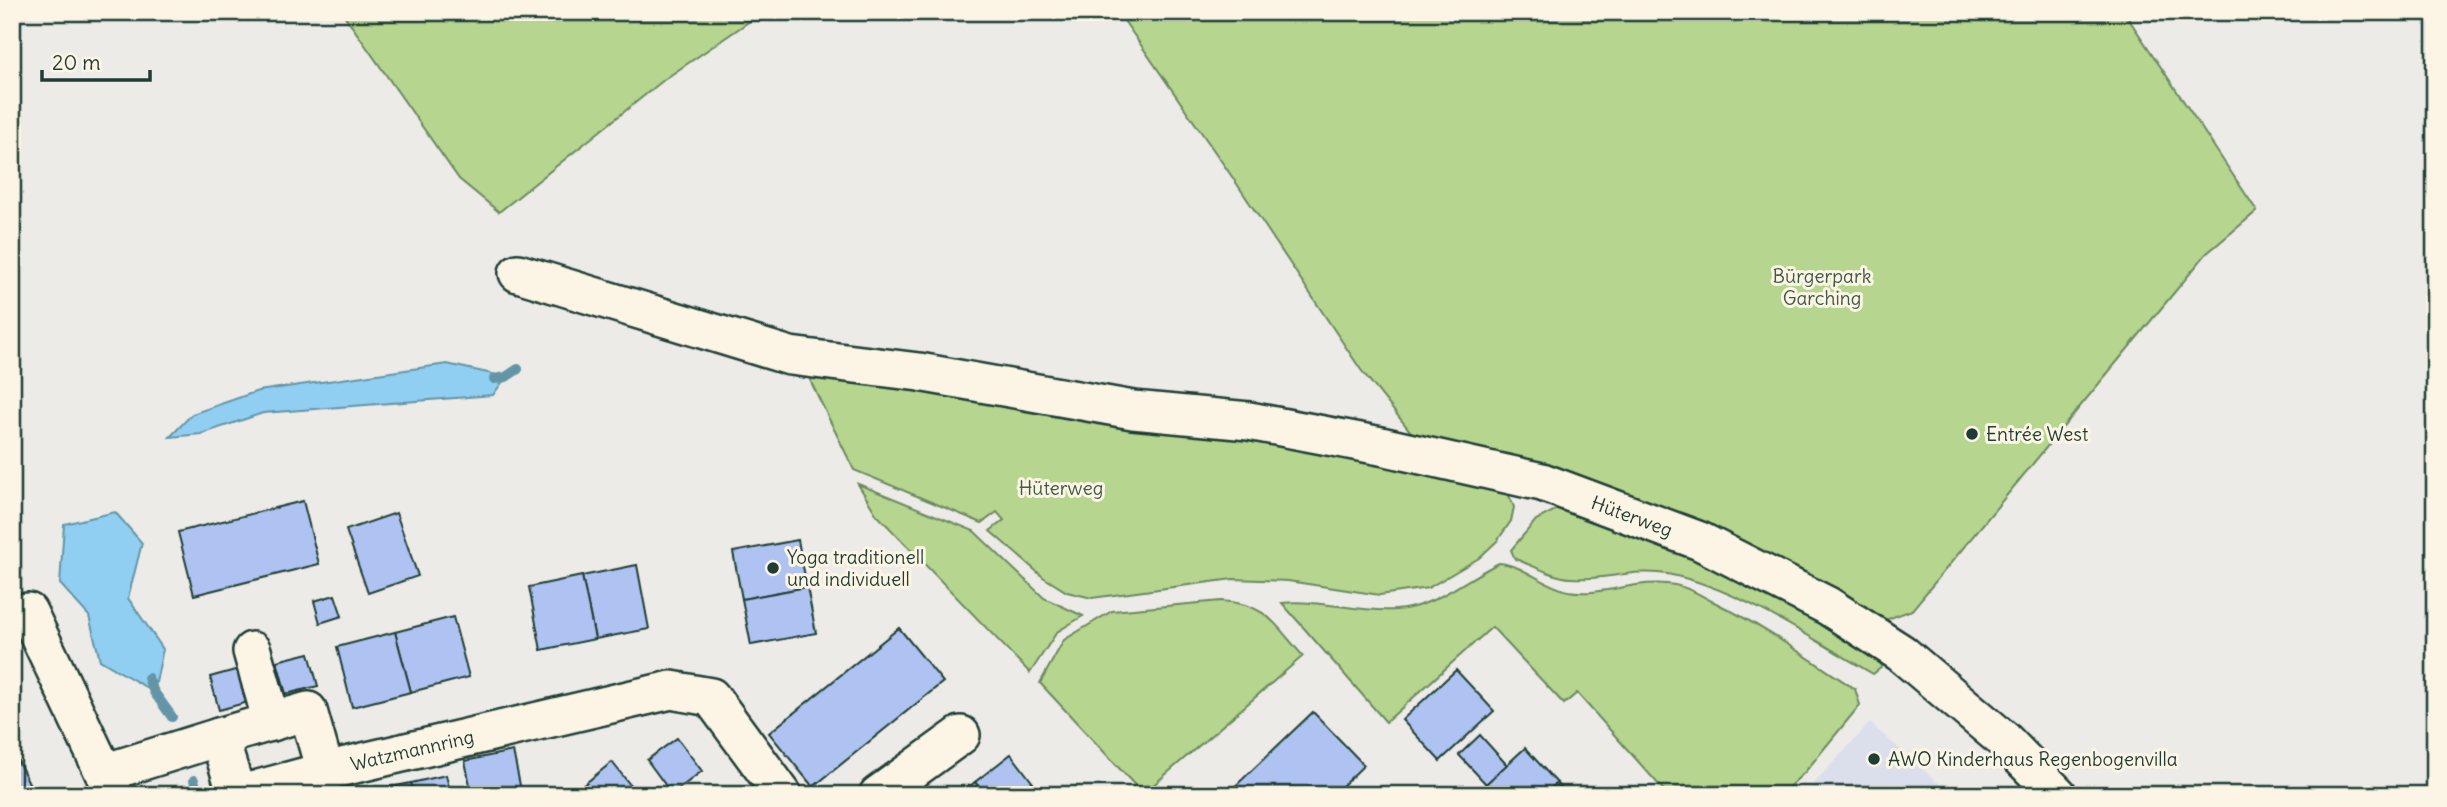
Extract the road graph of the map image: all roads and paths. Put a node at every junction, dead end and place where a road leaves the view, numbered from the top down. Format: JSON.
{"nodes":[{"id":1,"x":517,"y":273,"type":"dead end"},
{"id":2,"x":12,"y":615,"type":"edge"},
{"id":3,"x":252,"y":651,"type":"dead end"},
{"id":4,"x":272,"y":722,"type":"junction"},
{"id":5,"x":961,"y":735,"type":"dead end"},
{"id":6,"x":219,"y":737,"type":"junction"},
{"id":7,"x":325,"y":771,"type":"junction"},
{"id":8,"x":110,"y":784,"type":"edge"},
{"id":9,"x":783,"y":795,"type":"edge"},
{"id":10,"x":878,"y":795,"type":"edge"},
{"id":11,"x":2058,"y":795,"type":"edge"}],
"edges":[{"from":1,"to":11,"type":"street","name":"Hüterweg"},
{"from":2,"to":8,"type":"street"},
{"from":3,"to":4,"type":"street"},
{"from":4,"to":6,"type":"street"},
{"from":4,"to":7,"type":"street"},
{"from":5,"to":10,"type":"street"},
{"from":6,"to":7,"type":"street","name":"Watzmannring"},
{"from":6,"to":8,"type":"street"},
{"from":7,"to":9,"type":"street","name":"Watzmannring"}]}
